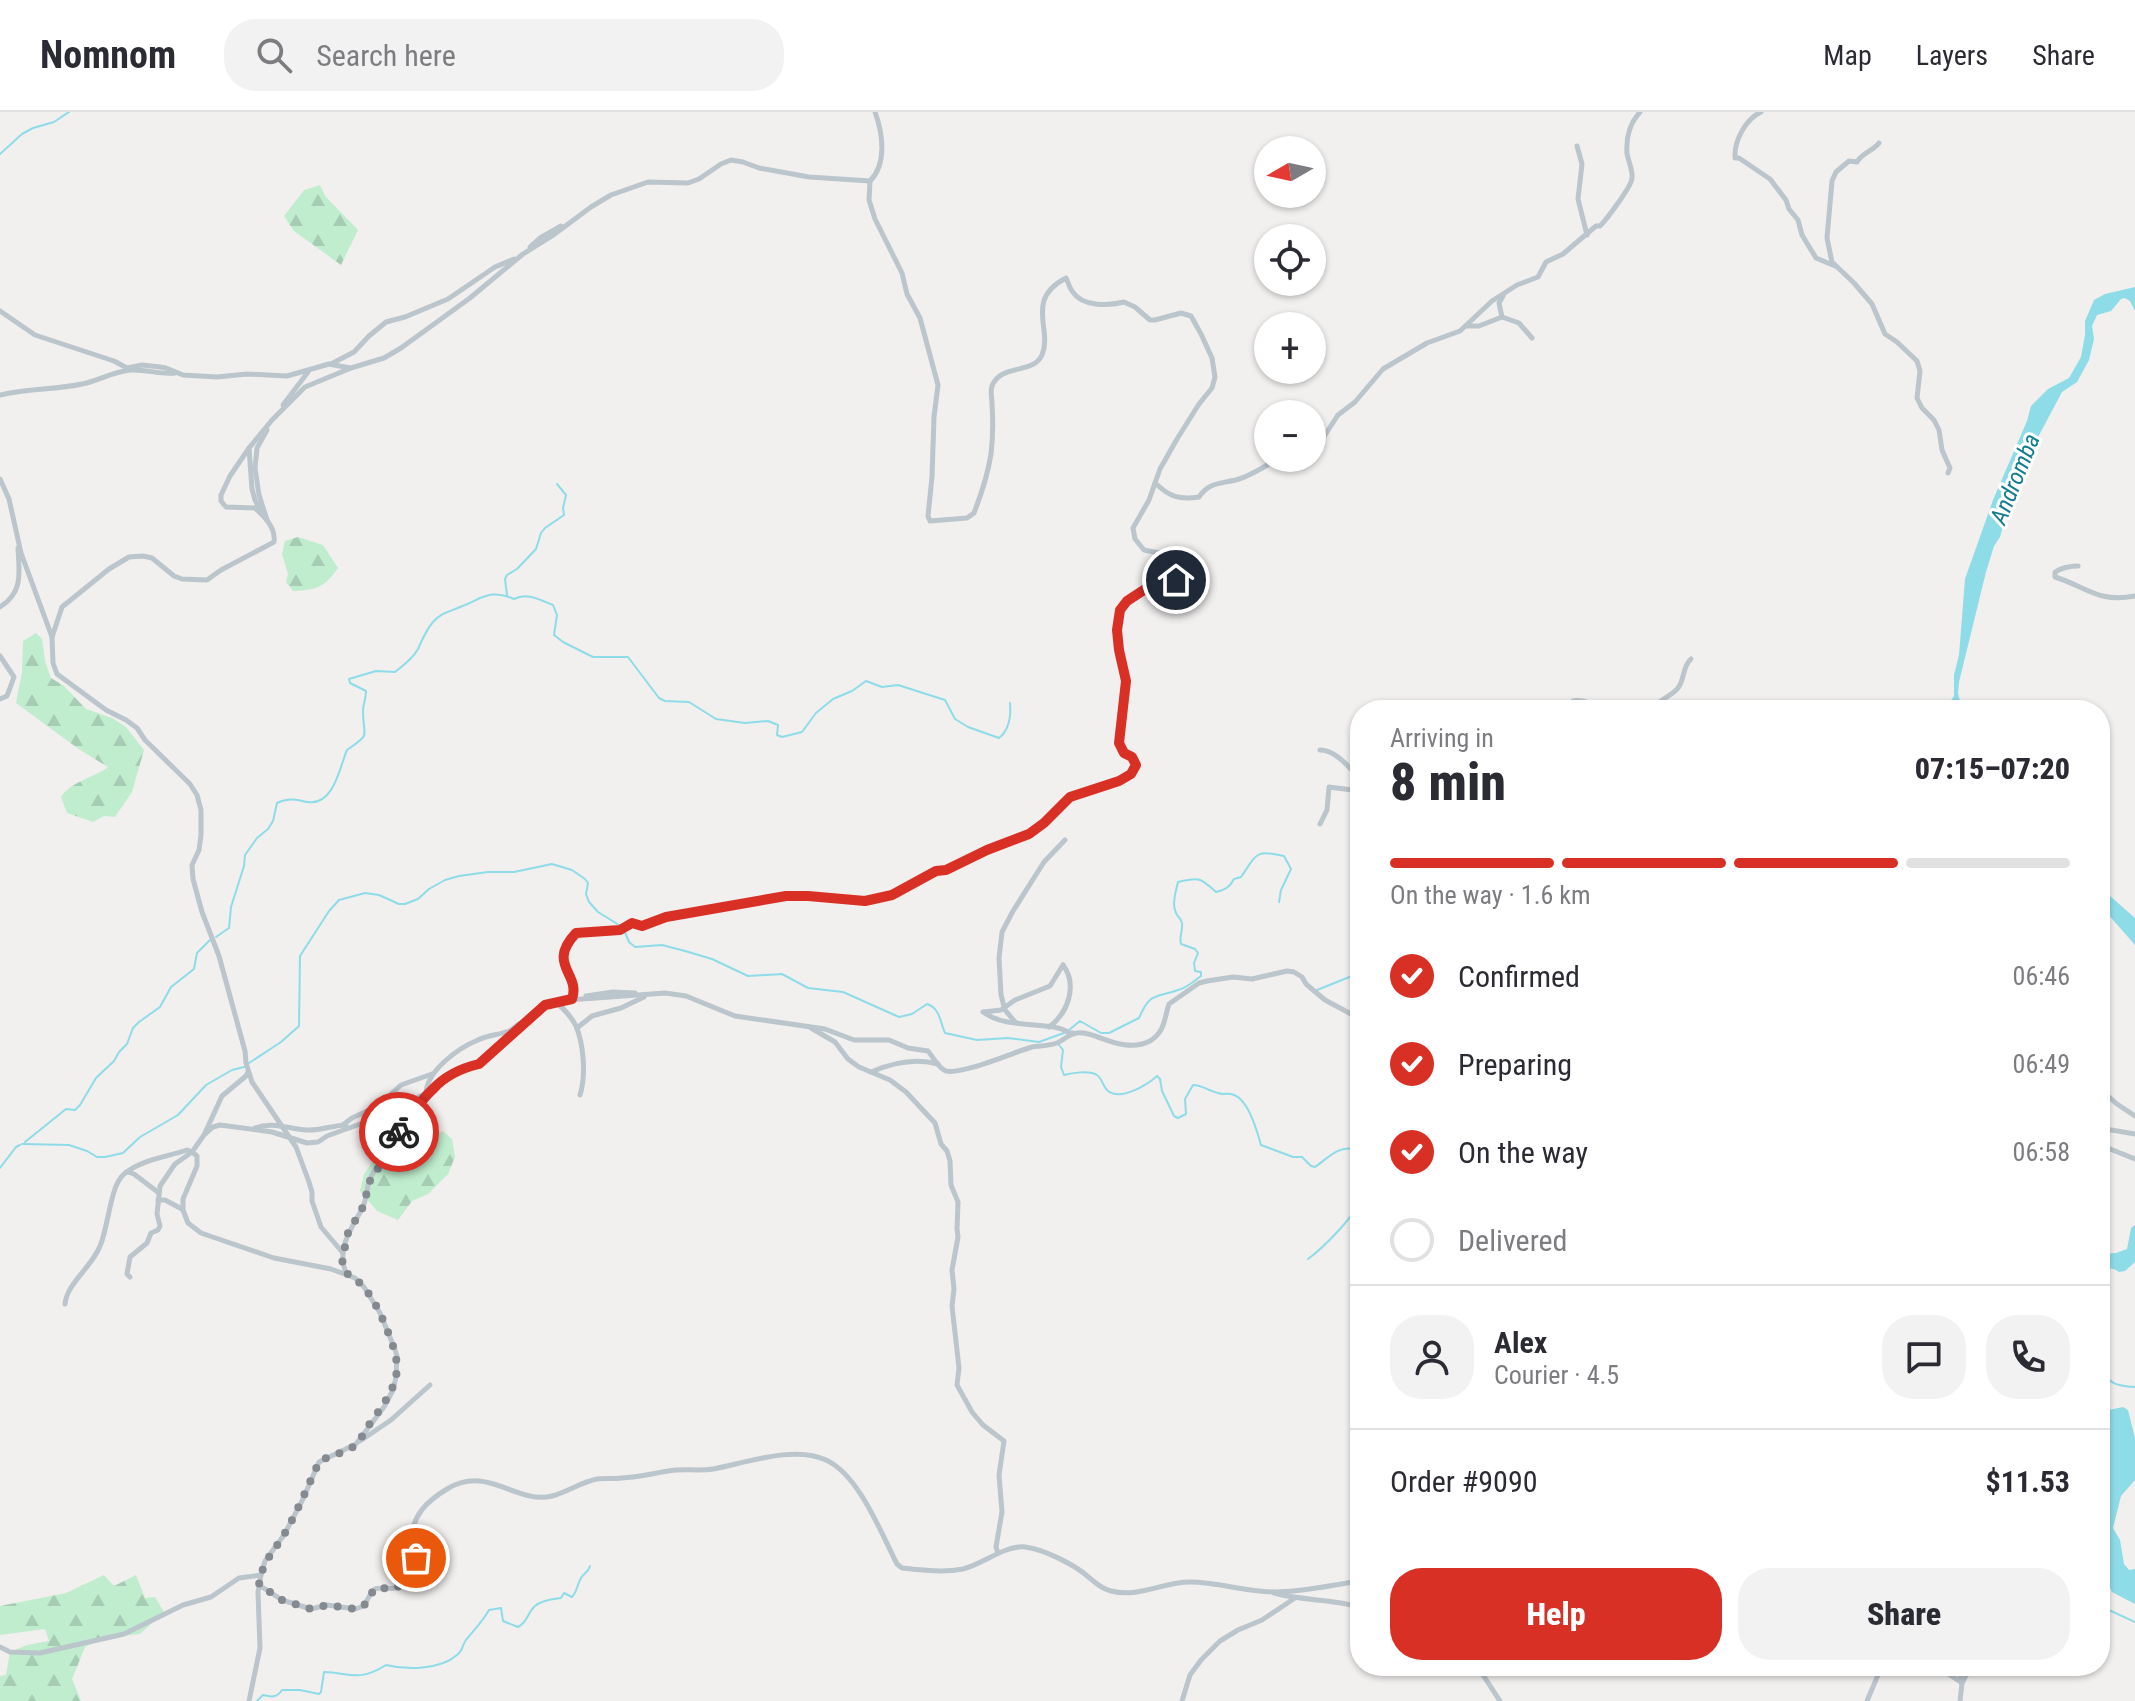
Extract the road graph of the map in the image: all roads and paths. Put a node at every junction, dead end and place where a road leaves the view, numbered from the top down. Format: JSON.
{"nodes":[{"id":1,"x":875,"y":112,"type":"edge"},
{"id":2,"x":1640,"y":112,"type":"edge"},
{"id":3,"x":1761,"y":112,"type":"edge"},
{"id":4,"x":1879,"y":143,"type":"dead end"},
{"id":5,"x":1577,"y":146,"type":"dead end"},
{"id":6,"x":870,"y":181,"type":"junction"},
{"id":7,"x":1587,"y":235,"type":"junction"},
{"id":8,"x":520,"y":256,"type":"junction"},
{"id":9,"x":1836,"y":267,"type":"junction"},
{"id":10,"x":1504,"y":293,"type":"junction"},
{"id":11,"x":0,"y":311,"type":"edge"},
{"id":12,"x":1502,"y":317,"type":"junction"},
{"id":13,"x":1466,"y":326,"type":"junction"},
{"id":14,"x":1532,"y":338,"type":"dead end"},
{"id":15,"x":329,"y":364,"type":"junction"},
{"id":16,"x":351,"y":368,"type":"junction"},
{"id":17,"x":308,"y":371,"type":"junction"},
{"id":18,"x":176,"y":373,"type":"junction"},
{"id":19,"x":0,"y":395,"type":"edge"},
{"id":20,"x":279,"y":413,"type":"junction"},
{"id":21,"x":268,"y":426,"type":"junction"},
{"id":22,"x":1326,"y":433,"type":"edge"},
{"id":23,"x":249,"y":448,"type":"junction"},
{"id":24,"x":1254,"y":471,"type":"edge"},
{"id":25,"x":1948,"y":473,"type":"dead end"},
{"id":26,"x":0,"y":479,"type":"edge"},
{"id":27,"x":1155,"y":483,"type":"junction"},
{"id":28,"x":265,"y":518,"type":"junction"},
{"id":29,"x":16,"y":531,"type":"junction"},
{"id":30,"x":2078,"y":566,"type":"dead end"},
{"id":31,"x":2135,"y":596,"type":"edge"},
{"id":32,"x":0,"y":607,"type":"edge"},
{"id":33,"x":52,"y":637,"type":"junction"},
{"id":34,"x":0,"y":656,"type":"edge"},
{"id":35,"x":1691,"y":659,"type":"dead end"},
{"id":36,"x":0,"y":699,"type":"edge"},
{"id":37,"x":1662,"y":700,"type":"edge"},
{"id":38,"x":1320,"y":750,"type":"dead end"},
{"id":39,"x":1350,"y":769,"type":"edge"},
{"id":40,"x":1350,"y":790,"type":"edge"},
{"id":41,"x":1320,"y":824,"type":"dead end"},
{"id":42,"x":1065,"y":840,"type":"dead end"},
{"id":43,"x":646,"y":995,"type":"junction"},
{"id":44,"x":570,"y":999,"type":"junction"},
{"id":45,"x":555,"y":1001,"type":"junction"},
{"id":46,"x":1004,"y":1008,"type":"junction"},
{"id":47,"x":1350,"y":1013,"type":"edge"},
{"id":48,"x":526,"y":1022,"type":"junction"},
{"id":49,"x":1016,"y":1023,"type":"junction"},
{"id":50,"x":809,"y":1027,"type":"junction"},
{"id":51,"x":1048,"y":1027,"type":"junction"},
{"id":52,"x":577,"y":1028,"type":"junction"},
{"id":53,"x":1074,"y":1032,"type":"junction"},
{"id":54,"x":939,"y":1065,"type":"junction"},
{"id":55,"x":247,"y":1067,"type":"junction"},
{"id":56,"x":435,"y":1072,"type":"junction"},
{"id":57,"x":870,"y":1072,"type":"junction"},
{"id":58,"x":432,"y":1089,"type":"junction"},
{"id":59,"x":426,"y":1093,"type":"junction"},
{"id":60,"x":580,"y":1095,"type":"dead end"},
{"id":61,"x":2110,"y":1098,"type":"edge"},
{"id":62,"x":2135,"y":1116,"type":"edge"},
{"id":63,"x":399,"y":1119,"type":"junction"},
{"id":64,"x":371,"y":1120,"type":"junction"},
{"id":65,"x":344,"y":1124,"type":"junction"},
{"id":66,"x":355,"y":1126,"type":"junction"},
{"id":67,"x":285,"y":1128,"type":"junction"},
{"id":68,"x":252,"y":1130,"type":"junction"},
{"id":69,"x":2110,"y":1130,"type":"edge"},
{"id":70,"x":2135,"y":1134,"type":"edge"},
{"id":71,"x":204,"y":1135,"type":"junction"},
{"id":72,"x":291,"y":1137,"type":"junction"},
{"id":73,"x":2110,"y":1149,"type":"edge"},
{"id":74,"x":192,"y":1152,"type":"junction"},
{"id":75,"x":2135,"y":1153,"type":"edge"},
{"id":76,"x":2122,"y":1154,"type":"junction"},
{"id":77,"x":2135,"y":1159,"type":"edge"},
{"id":78,"x":128,"y":1172,"type":"junction"},
{"id":79,"x":159,"y":1193,"type":"junction"},
{"id":80,"x":158,"y":1200,"type":"junction"},
{"id":81,"x":183,"y":1210,"type":"junction"},
{"id":82,"x":343,"y":1253,"type":"junction"},
{"id":83,"x":346,"y":1273,"type":"junction"},
{"id":84,"x":130,"y":1277,"type":"dead end"},
{"id":85,"x":65,"y":1304,"type":"dead end"},
{"id":86,"x":430,"y":1385,"type":"dead end"},
{"id":87,"x":356,"y":1444,"type":"junction"},
{"id":88,"x":998,"y":1553,"type":"junction"},
{"id":89,"x":261,"y":1575,"type":"junction"},
{"id":90,"x":1350,"y":1582,"type":"edge"},
{"id":91,"x":259,"y":1585,"type":"junction"},
{"id":92,"x":1267,"y":1591,"type":"junction"},
{"id":93,"x":1295,"y":1598,"type":"junction"},
{"id":94,"x":1350,"y":1605,"type":"edge"},
{"id":95,"x":0,"y":1647,"type":"edge"},
{"id":96,"x":1484,"y":1676,"type":"edge"},
{"id":97,"x":1878,"y":1676,"type":"edge"},
{"id":98,"x":1952,"y":1676,"type":"edge"},
{"id":99,"x":1960,"y":1676,"type":"edge"},
{"id":100,"x":1966,"y":1676,"type":"edge"},
{"id":101,"x":1962,"y":1683,"type":"junction"},
{"id":102,"x":249,"y":1701,"type":"edge"},
{"id":103,"x":1182,"y":1701,"type":"edge"},
{"id":104,"x":1500,"y":1701,"type":"edge"},
{"id":105,"x":1867,"y":1701,"type":"edge"},
{"id":106,"x":1960,"y":1701,"type":"edge"}],
"edges":[{"from":1,"to":6,"type":"street"},
{"from":2,"to":7,"type":"street"},
{"from":3,"to":9,"type":"street"},
{"from":4,"to":9,"type":"street"},
{"from":5,"to":7,"type":"street"},
{"from":6,"to":8,"type":"street"},
{"from":6,"to":27,"type":"street"},
{"from":7,"to":10,"type":"street"},
{"from":8,"to":15,"type":"street"},
{"from":8,"to":16,"type":"street"},
{"from":9,"to":25,"type":"street"},
{"from":10,"to":12,"type":"street"},
{"from":10,"to":13,"type":"street"},
{"from":11,"to":18,"type":"street"},
{"from":12,"to":13,"type":"street"},
{"from":12,"to":14,"type":"street"},
{"from":13,"to":22,"type":"street"},
{"from":15,"to":16,"type":"street"},
{"from":15,"to":17,"type":"street"},
{"from":16,"to":20,"type":"street"},
{"from":17,"to":18,"type":"street"},
{"from":17,"to":20,"type":"street"},
{"from":18,"to":19,"type":"street"},
{"from":20,"to":21,"type":"street"},
{"from":21,"to":23,"type":"street"},
{"from":21,"to":28,"type":"street"},
{"from":23,"to":28,"type":"street"},
{"from":23,"to":28,"type":"street"},
{"from":24,"to":27,"type":"street"},
{"from":26,"to":29,"type":"street"},
{"from":27,"to":44,"type":"street"},
{"from":28,"to":33,"type":"street"},
{"from":29,"to":32,"type":"street"},
{"from":29,"to":33,"type":"street"},
{"from":30,"to":31,"type":"street"},
{"from":33,"to":55,"type":"street"},
{"from":34,"to":36,"type":"street"},
{"from":35,"to":37,"type":"street"},
{"from":38,"to":39,"type":"street"},
{"from":40,"to":41,"type":"street"},
{"from":42,"to":46,"type":"street"},
{"from":43,"to":44,"type":"street"},
{"from":43,"to":50,"type":"street"},
{"from":43,"to":52,"type":"street"},
{"from":44,"to":45,"type":"street"},
{"from":45,"to":48,"type":"street"},
{"from":45,"to":52,"type":"street"},
{"from":46,"to":49,"type":"street"},
{"from":46,"to":49,"type":"street"},
{"from":46,"to":51,"type":"street"},
{"from":47,"to":53,"type":"street"},
{"from":48,"to":56,"type":"street"},
{"from":48,"to":58,"type":"street"},
{"from":49,"to":51,"type":"street"},
{"from":50,"to":54,"type":"street"},
{"from":50,"to":57,"type":"street"},
{"from":51,"to":53,"type":"street"},
{"from":52,"to":60,"type":"street"},
{"from":53,"to":54,"type":"street"},
{"from":54,"to":57,"type":"street"},
{"from":55,"to":67,"type":"street"},
{"from":55,"to":71,"type":"street"},
{"from":56,"to":59,"type":"street"},
{"from":56,"to":65,"type":"street"},
{"from":57,"to":88,"type":"street"},
{"from":58,"to":59,"type":"street"},
{"from":58,"to":63,"type":"street"},
{"from":59,"to":64,"type":"street"},
{"from":61,"to":62,"type":"street"},
{"from":63,"to":64,"type":"street"},
{"from":63,"to":82,"type":"street"},
{"from":64,"to":66,"type":"street"},
{"from":65,"to":66,"type":"street"},
{"from":65,"to":67,"type":"street"},
{"from":66,"to":72,"type":"street"},
{"from":67,"to":68,"type":"street"},
{"from":67,"to":72,"type":"street"},
{"from":68,"to":71,"type":"street"},
{"from":68,"to":72,"type":"street"},
{"from":69,"to":70,"type":"street"},
{"from":71,"to":74,"type":"street"},
{"from":72,"to":82,"type":"street"},
{"from":73,"to":76,"type":"street"},
{"from":74,"to":78,"type":"street"},
{"from":74,"to":79,"type":"street"},
{"from":74,"to":81,"type":"street"},
{"from":75,"to":76,"type":"street"},
{"from":76,"to":77,"type":"street"},
{"from":78,"to":79,"type":"street"},
{"from":78,"to":85,"type":"street"},
{"from":79,"to":80,"type":"street"},
{"from":80,"to":81,"type":"street"},
{"from":80,"to":84,"type":"street"},
{"from":81,"to":83,"type":"street"},
{"from":82,"to":83,"type":"street"},
{"from":83,"to":87,"type":"street"},
{"from":86,"to":87,"type":"street"},
{"from":87,"to":89,"type":"street"},
{"from":88,"to":91,"type":"street"},
{"from":88,"to":92,"type":"street"},
{"from":89,"to":91,"type":"street"},
{"from":89,"to":95,"type":"street"},
{"from":90,"to":92,"type":"street"},
{"from":91,"to":102,"type":"street"},
{"from":92,"to":93,"type":"street"},
{"from":93,"to":94,"type":"street"},
{"from":93,"to":103,"type":"street"},
{"from":96,"to":104,"type":"street"},
{"from":97,"to":105,"type":"street"},
{"from":98,"to":101,"type":"street"},
{"from":99,"to":101,"type":"street"},
{"from":100,"to":101,"type":"street"},
{"from":101,"to":106,"type":"street"}]}
